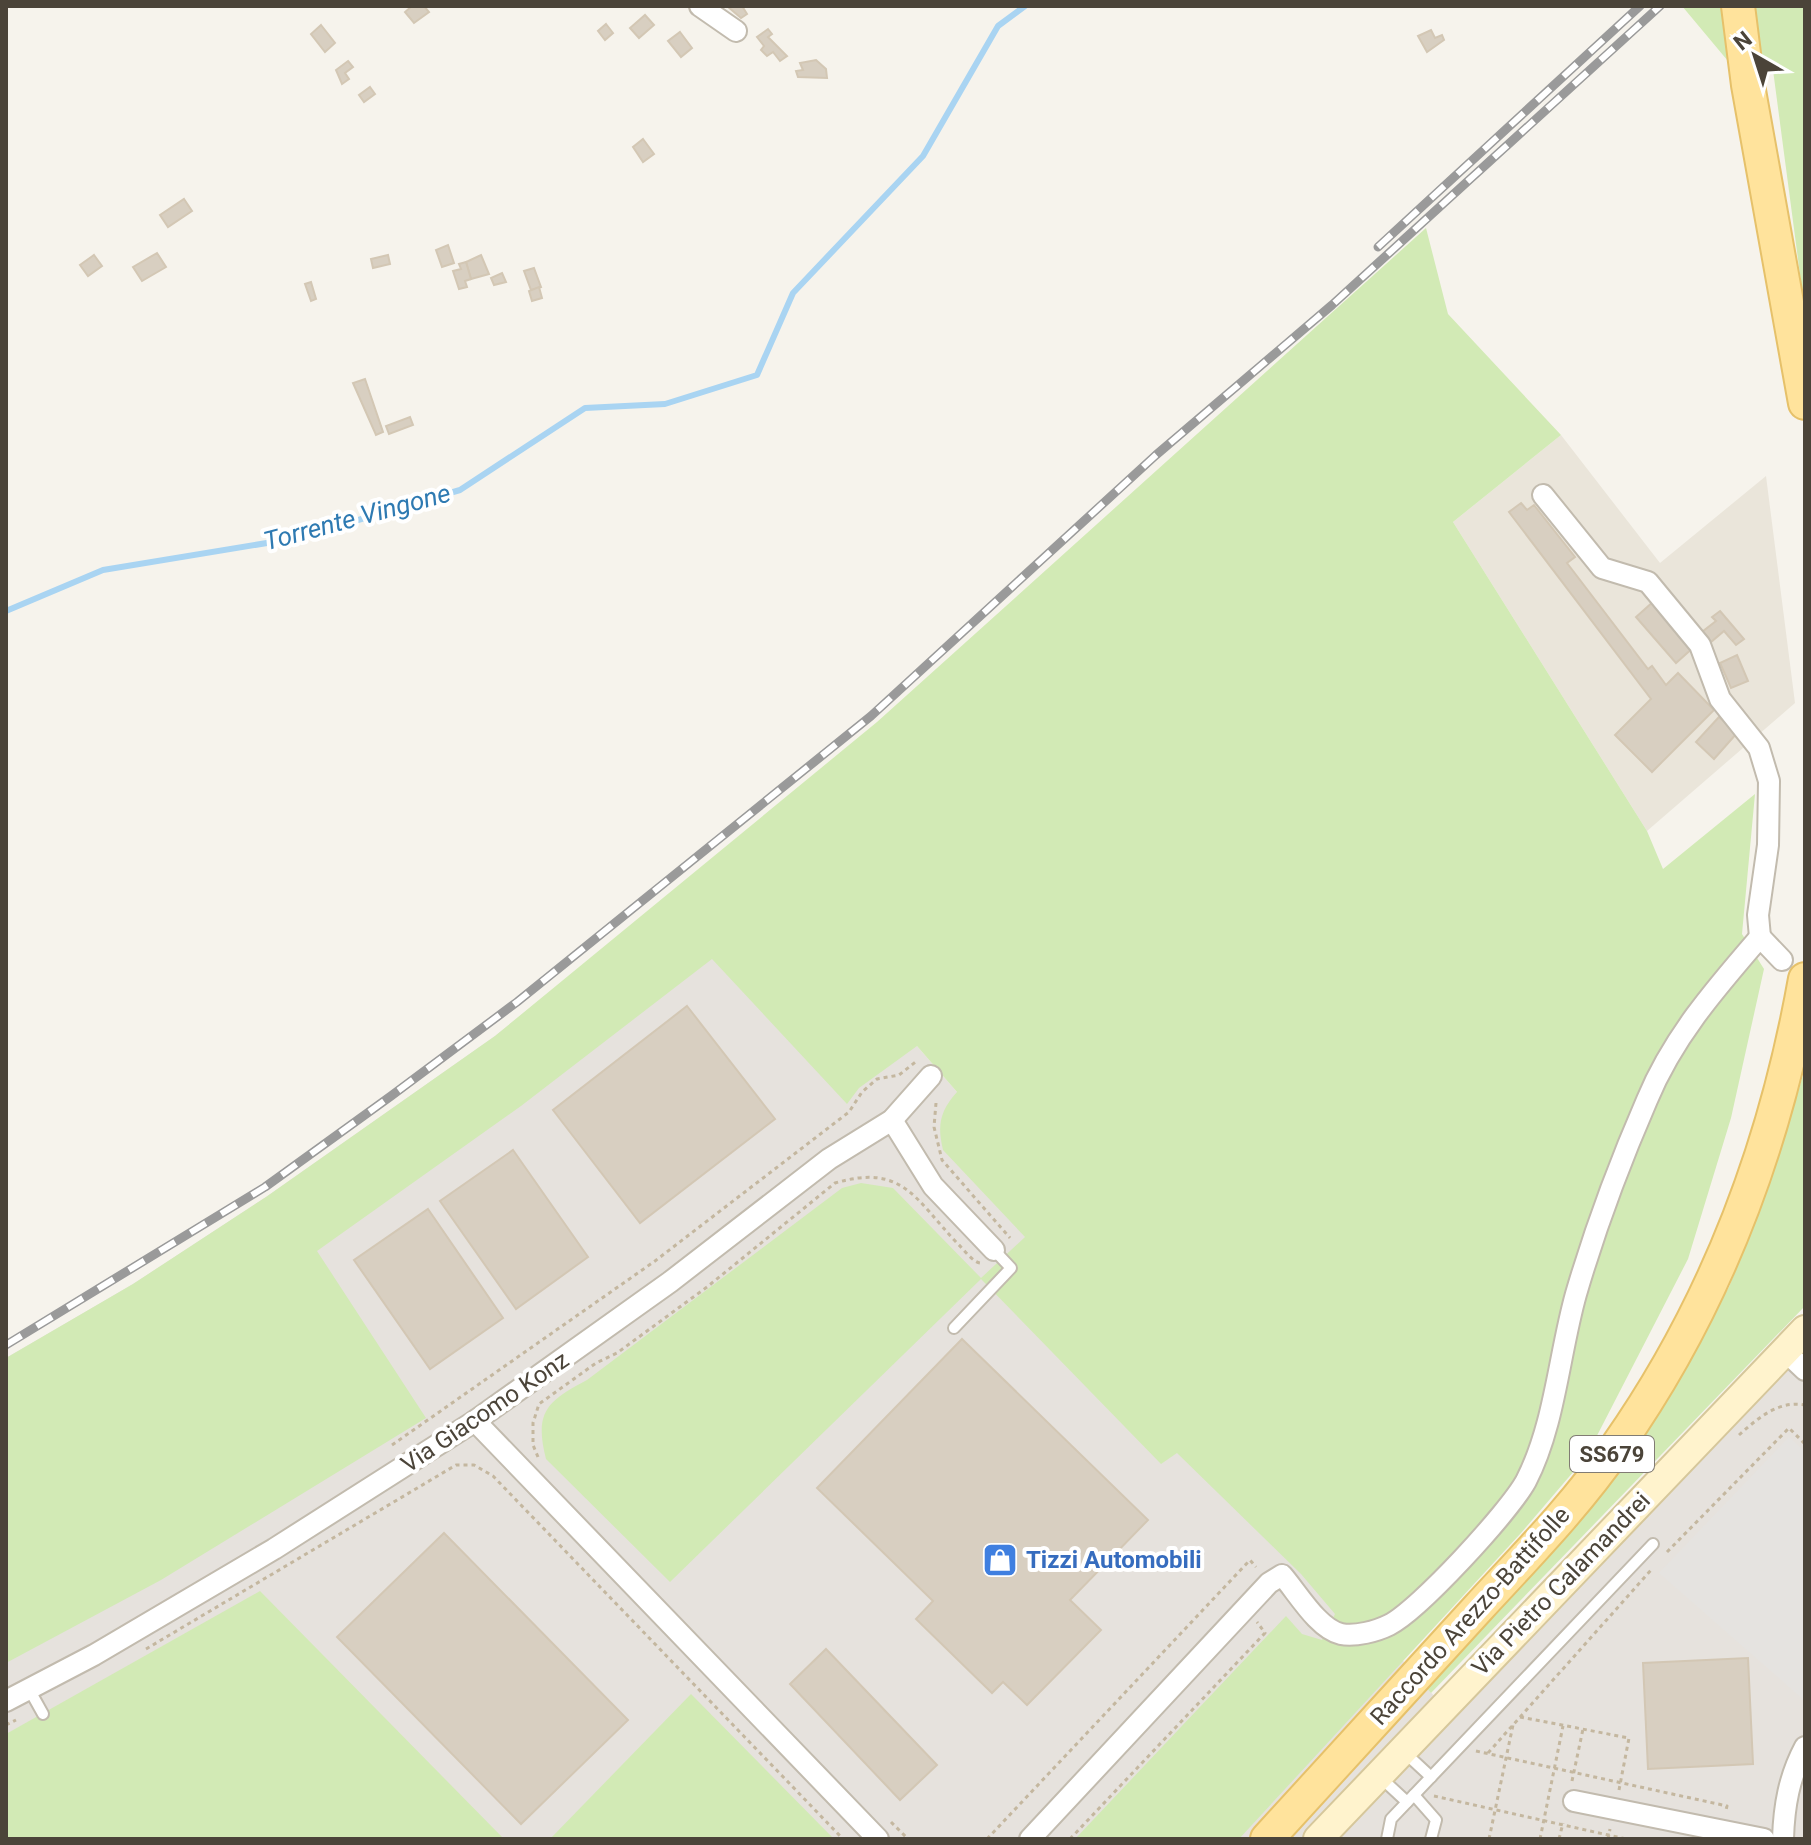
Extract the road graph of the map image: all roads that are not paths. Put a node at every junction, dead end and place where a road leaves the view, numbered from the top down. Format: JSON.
{"nodes":[{"id":1,"x":700,"y":6,"type":"edge"},
{"id":2,"x":1738,"y":6,"type":"edge"},
{"id":3,"x":736,"y":31,"type":"dead end"},
{"id":4,"x":1805,"y":403,"type":"edge"},
{"id":5,"x":1543,"y":495,"type":"dead end"},
{"id":6,"x":1760,"y":937,"type":"junction"},
{"id":7,"x":1794,"y":969,"type":"edge"},
{"id":8,"x":931,"y":1076,"type":"road end"},
{"id":9,"x":892,"y":1120,"type":"junction"},
{"id":10,"x":994,"y":1250,"type":"joint"},
{"id":11,"x":954,"y":1328,"type":"dead end"},
{"id":12,"x":1805,"y":1330,"type":"edge"},
{"id":13,"x":1795,"y":1361,"type":"edge"},
{"id":14,"x":475,"y":1421,"type":"junction"},
{"id":15,"x":1653,"y":1544,"type":"dead end"},
{"id":16,"x":29,"y":1689,"type":"junction"},
{"id":17,"x":6,"y":1701,"type":"edge"},
{"id":18,"x":43,"y":1714,"type":"dead end"},
{"id":19,"x":1805,"y":1747,"type":"edge"},
{"id":20,"x":1402,"y":1750,"type":"junction"},
{"id":21,"x":1378,"y":1775,"type":"junction"},
{"id":22,"x":1431,"y":1777,"type":"junction"},
{"id":23,"x":1410,"y":1799,"type":"junction"},
{"id":24,"x":1574,"y":1801,"type":"dead end"},
{"id":25,"x":878,"y":1839,"type":"edge"},
{"id":26,"x":1030,"y":1839,"type":"edge"},
{"id":27,"x":1267,"y":1839,"type":"edge"},
{"id":28,"x":1318,"y":1839,"type":"edge"},
{"id":29,"x":1387,"y":1839,"type":"edge"},
{"id":30,"x":1431,"y":1839,"type":"edge"},
{"id":31,"x":1764,"y":1839,"type":"edge"},
{"id":32,"x":1783,"y":1839,"type":"edge"}],
"edges":[{"from":1,"to":3,"type":"street"},
{"from":2,"to":4,"type":"main road"},
{"from":5,"to":6,"type":"street"},
{"from":6,"to":7,"type":"street"},
{"from":6,"to":26,"type":"street"},
{"from":7,"to":27,"type":"main road","name":"Raccordo Arezzo-Battifolle","number":"SS679"},
{"from":8,"to":9,"type":"street","name":"Via Giacomo Konz"},
{"from":9,"to":10,"type":"street"},
{"from":9,"to":14,"type":"street","name":"Via Giacomo Konz"},
{"from":10,"to":11,"type":"lane"},
{"from":12,"to":13,"type":"main road","name":"Via Pietro Calamandrei"},
{"from":13,"to":20,"type":"main road","name":"Via Pietro Calamandrei"},
{"from":14,"to":16,"type":"street","name":"Via Giacomo Konz"},
{"from":14,"to":25,"type":"street"},
{"from":15,"to":22,"type":"lane"},
{"from":16,"to":17,"type":"street","name":"Via Giacomo Konz"},
{"from":16,"to":18,"type":"lane"},
{"from":19,"to":32,"type":"street"},
{"from":20,"to":21,"type":"main road","name":"Via Pietro Calamandrei"},
{"from":20,"to":22,"type":"lane"},
{"from":21,"to":23,"type":"lane"},
{"from":21,"to":28,"type":"main road","name":"Via Pietro Calamandrei"},
{"from":22,"to":23,"type":"lane"},
{"from":23,"to":29,"type":"lane"},
{"from":23,"to":30,"type":"lane"},
{"from":24,"to":31,"type":"street"}]}
